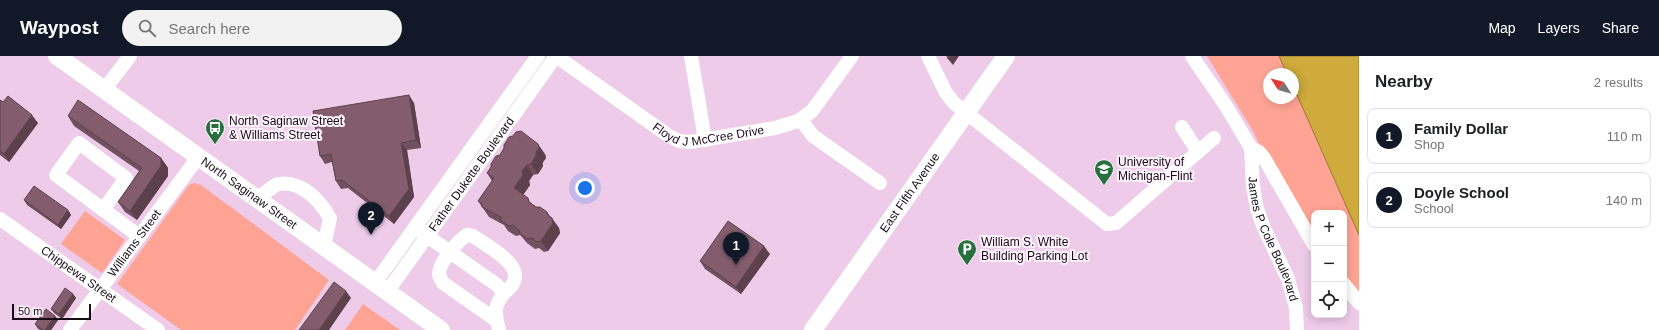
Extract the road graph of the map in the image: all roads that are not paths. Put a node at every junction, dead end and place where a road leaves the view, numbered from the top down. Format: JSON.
{"nodes":[{"id":1,"x":57,"y":56,"type":"edge"},
{"id":2,"x":130,"y":56,"type":"edge"},
{"id":3,"x":538,"y":56,"type":"edge"},
{"id":4,"x":556,"y":56,"type":"edge"},
{"id":5,"x":691,"y":56,"type":"edge"},
{"id":6,"x":928,"y":56,"type":"edge"},
{"id":7,"x":1006,"y":56,"type":"edge"},
{"id":8,"x":1192,"y":56,"type":"edge"},
{"id":9,"x":850,"y":57,"type":"edge"},
{"id":10,"x":104,"y":90,"type":"junction"},
{"id":11,"x":506,"y":100,"type":"junction"},
{"id":12,"x":518,"y":109,"type":"junction"},
{"id":13,"x":966,"y":113,"type":"junction"},
{"id":14,"x":801,"y":120,"type":"junction"},
{"id":15,"x":1182,"y":127,"type":"dead end"},
{"id":16,"x":486,"y":129,"type":"junction"},
{"id":17,"x":498,"y":137,"type":"junction"},
{"id":18,"x":1214,"y":138,"type":"dead end"},
{"id":19,"x":705,"y":140,"type":"junction"},
{"id":20,"x":1251,"y":148,"type":"junction"},
{"id":21,"x":1198,"y":152,"type":"junction"},
{"id":22,"x":199,"y":156,"type":"junction"},
{"id":23,"x":880,"y":183,"type":"dead end"},
{"id":24,"x":258,"y":199,"type":"junction"},
{"id":25,"x":103,"y":210,"type":"junction"},
{"id":26,"x":0,"y":218,"type":"edge"},
{"id":27,"x":415,"y":227,"type":"junction"},
{"id":28,"x":139,"y":236,"type":"junction"},
{"id":29,"x":427,"y":236,"type":"junction"},
{"id":30,"x":1311,"y":240,"type":"edge"},
{"id":31,"x":324,"y":246,"type":"junction"},
{"id":32,"x":450,"y":252,"type":"junction"},
{"id":33,"x":381,"y":287,"type":"junction"},
{"id":34,"x":1347,"y":288,"type":"edge"},
{"id":35,"x":100,"y":289,"type":"junction"},
{"id":36,"x":504,"y":293,"type":"junction"},
{"id":37,"x":1359,"y":303,"type":"edge"},
{"id":38,"x":498,"y":325,"type":"edge"},
{"id":39,"x":70,"y":330,"type":"edge"},
{"id":40,"x":158,"y":330,"type":"edge"},
{"id":41,"x":441,"y":330,"type":"edge"},
{"id":42,"x":813,"y":330,"type":"edge"},
{"id":43,"x":1297,"y":330,"type":"edge"}],
"edges":[{"from":1,"to":10,"type":"main road","name":"North Saginaw Street"},
{"from":2,"to":10,"type":"street"},
{"from":3,"to":11,"type":"street","name":"Father Dukette Boulevard"},
{"from":4,"to":12,"type":"street","name":"Father Dukette Boulevard"},
{"from":4,"to":19,"type":"street","name":"Floyd J McCree Drive"},
{"from":5,"to":19,"type":"street"},
{"from":6,"to":13,"type":"street"},
{"from":7,"to":13,"type":"main road","name":"East Fifth Avenue"},
{"from":8,"to":20,"type":"street","name":"James P Cole Boulevard"},
{"from":9,"to":14,"type":"street","name":"Floyd J McCree Drive"},
{"from":10,"to":22,"type":"main road","name":"North Saginaw Street"},
{"from":11,"to":12,"type":"street"},
{"from":11,"to":16,"type":"street","name":"Father Dukette Boulevard"},
{"from":12,"to":17,"type":"street","name":"Father Dukette Boulevard"},
{"from":13,"to":21,"type":"street"},
{"from":13,"to":42,"type":"main road","name":"East Fifth Avenue"},
{"from":14,"to":19,"type":"street","name":"Floyd J McCree Drive"},
{"from":14,"to":23,"type":"street"},
{"from":15,"to":21,"type":"street"},
{"from":16,"to":17,"type":"street"},
{"from":16,"to":27,"type":"street","name":"Father Dukette Boulevard"},
{"from":17,"to":29,"type":"street","name":"Father Dukette Boulevard"},
{"from":18,"to":21,"type":"street"},
{"from":20,"to":30,"type":"street","name":"James P Cole Boulevard"},
{"from":20,"to":43,"type":"street","name":"James P Cole Boulevard"},
{"from":22,"to":24,"type":"main road","name":"North Saginaw Street"},
{"from":22,"to":28,"type":"street","name":"Williams Street"},
{"from":24,"to":31,"type":"main road","name":"North Saginaw Street"},
{"from":24,"to":31,"type":"street"},
{"from":25,"to":25,"type":"street"},
{"from":25,"to":28,"type":"street"},
{"from":26,"to":35,"type":"street","name":"Chippewa Street"},
{"from":27,"to":29,"type":"street"},
{"from":27,"to":33,"type":"street","name":"Father Dukette Boulevard"},
{"from":28,"to":35,"type":"street","name":"Williams Street"},
{"from":29,"to":32,"type":"street"},
{"from":29,"to":33,"type":"street","name":"Father Dukette Boulevard"},
{"from":31,"to":33,"type":"main road","name":"North Saginaw Street"},
{"from":32,"to":36,"type":"street"},
{"from":32,"to":36,"type":"street"},
{"from":32,"to":38,"type":"street"},
{"from":33,"to":41,"type":"main road","name":"North Saginaw Street"},
{"from":34,"to":37,"type":"street"},
{"from":35,"to":39,"type":"street","name":"Williams Street"},
{"from":35,"to":40,"type":"street","name":"Chippewa Street"},
{"from":36,"to":38,"type":"street"}]}
